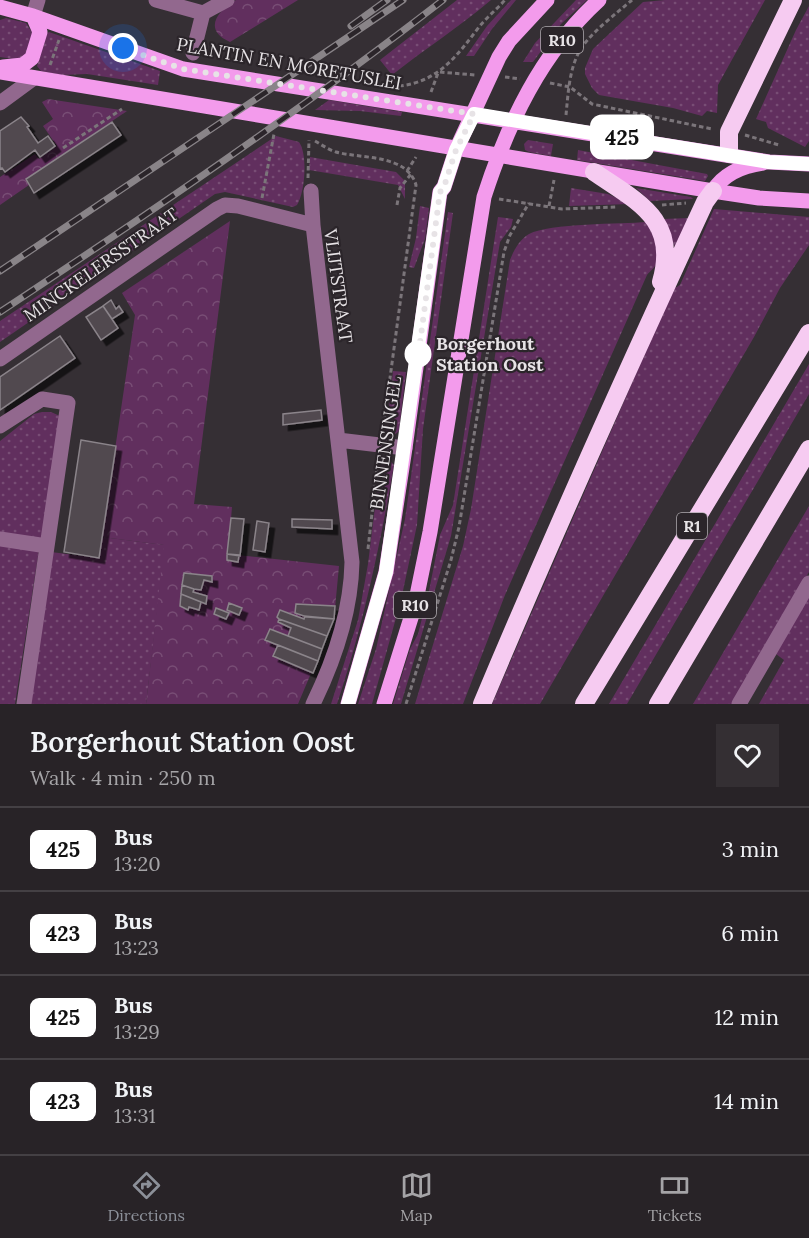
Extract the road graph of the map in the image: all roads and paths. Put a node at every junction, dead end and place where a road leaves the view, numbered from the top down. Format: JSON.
{"nodes":[{"id":1,"x":38,"y":0,"type":"edge"},
{"id":2,"x":156,"y":0,"type":"edge"},
{"id":3,"x":227,"y":0,"type":"edge"},
{"id":4,"x":506,"y":0,"type":"edge"},
{"id":5,"x":547,"y":0,"type":"edge"},
{"id":6,"x":599,"y":0,"type":"edge"},
{"id":7,"x":632,"y":0,"type":"edge"},
{"id":8,"x":793,"y":0,"type":"edge"},
{"id":9,"x":0,"y":7,"type":"edge"},
{"id":10,"x":203,"y":13,"type":"junction"},
{"id":11,"x":33,"y":16,"type":"junction"},
{"id":12,"x":64,"y":28,"type":"junction"},
{"id":13,"x":193,"y":53,"type":"dead end"},
{"id":14,"x":0,"y":67,"type":"edge"},
{"id":15,"x":0,"y":72,"type":"edge"},
{"id":16,"x":439,"y":72,"type":"dead end"},
{"id":17,"x":39,"y":79,"type":"junction"},
{"id":18,"x":570,"y":87,"type":"junction"},
{"id":19,"x":0,"y":103,"type":"edge"},
{"id":20,"x":126,"y":106,"type":"dead end"},
{"id":21,"x":474,"y":114,"type":"junction"},
{"id":22,"x":513,"y":120,"type":"junction"},
{"id":23,"x":697,"y":126,"type":"dead end"},
{"id":24,"x":564,"y":128,"type":"junction"},
{"id":25,"x":275,"y":130,"type":"dead end"},
{"id":26,"x":753,"y":136,"type":"dead end"},
{"id":27,"x":782,"y":147,"type":"dead end"},
{"id":28,"x":63,"y":148,"type":"dead end"},
{"id":29,"x":456,"y":150,"type":"junction"},
{"id":30,"x":497,"y":156,"type":"junction"},
{"id":31,"x":730,"y":163,"type":"junction"},
{"id":32,"x":802,"y":164,"type":"edge"},
{"id":33,"x":557,"y":166,"type":"junction"},
{"id":34,"x":409,"y":172,"type":"junction"},
{"id":35,"x":594,"y":172,"type":"junction"},
{"id":36,"x":713,"y":191,"type":"junction"},
{"id":37,"x":310,"y":192,"type":"joint"},
{"id":38,"x":759,"y":198,"type":"junction"},
{"id":39,"x":809,"y":201,"type":"edge"},
{"id":40,"x":529,"y":203,"type":"dead end"},
{"id":41,"x":397,"y":205,"type":"dead end"},
{"id":42,"x":225,"y":206,"type":"joint"},
{"id":43,"x":549,"y":206,"type":"dead end"},
{"id":44,"x":259,"y":212,"type":"junction"},
{"id":45,"x":313,"y":225,"type":"junction"},
{"id":46,"x":809,"y":320,"type":"edge"},
{"id":47,"x":645,"y":333,"type":"junction"},
{"id":48,"x":805,"y":340,"type":"edge"},
{"id":49,"x":0,"y":359,"type":"edge"},
{"id":50,"x":0,"y":426,"type":"edge"},
{"id":51,"x":338,"y":440,"type":"junction"},
{"id":52,"x":380,"y":445,"type":"junction"},
{"id":53,"x":405,"y":448,"type":"junction"},
{"id":54,"x":809,"y":449,"type":"edge"},
{"id":55,"x":0,"y":539,"type":"edge"},
{"id":56,"x":47,"y":546,"type":"junction"},
{"id":57,"x":809,"y":583,"type":"edge"},
{"id":58,"x":24,"y":704,"type":"edge"},
{"id":59,"x":313,"y":704,"type":"edge"},
{"id":60,"x":348,"y":704,"type":"edge"},
{"id":61,"x":384,"y":704,"type":"edge"},
{"id":62,"x":406,"y":704,"type":"edge"},
{"id":63,"x":482,"y":704,"type":"edge"},
{"id":64,"x":584,"y":704,"type":"edge"},
{"id":65,"x":658,"y":704,"type":"edge"},
{"id":66,"x":739,"y":704,"type":"edge"}],
"edges":[{"from":1,"to":11,"type":"street"},
{"from":2,"to":10,"type":"street"},
{"from":3,"to":10,"type":"street"},
{"from":4,"to":16,"type":"path"},
{"from":5,"to":21,"type":"main road","number":"R10"},
{"from":6,"to":22,"type":"main road","number":"R10"},
{"from":7,"to":18,"type":"path"},
{"from":8,"to":31,"type":"highway"},
{"from":9,"to":11,"type":"main road","name":"PLANTIN EN MORETUSLEI"},
{"from":10,"to":13,"type":"street"},
{"from":11,"to":12,"type":"main road","name":"PLANTIN EN MORETUSLEI"},
{"from":11,"to":14,"type":"main road"},
{"from":12,"to":17,"type":"path"},
{"from":12,"to":21,"type":"main road","name":"PLANTIN EN MORETUSLEI"},
{"from":15,"to":17,"type":"main road"},
{"from":17,"to":19,"type":"street"},
{"from":17,"to":29,"type":"main road"},
{"from":18,"to":23,"type":"path"},
{"from":18,"to":24,"type":"path"},
{"from":20,"to":28,"type":"path"},
{"from":21,"to":22,"type":"main road","name":"PLANTIN EN MORETUSLEI"},
{"from":21,"to":29,"type":"main road","number":"R10"},
{"from":22,"to":24,"type":"main road","name":"PLANTIN EN MORETUSLEI"},
{"from":22,"to":30,"type":"main road","number":"R10"},
{"from":24,"to":31,"type":"main road","name":"PLANTIN EN MORETUSLEI"},
{"from":25,"to":44,"type":"path"},
{"from":26,"to":27,"type":"path"},
{"from":29,"to":30,"type":"main road"},
{"from":29,"to":53,"type":"main road","name":"BINNENSINGEL","number":"R10"},
{"from":30,"to":33,"type":"main road"},
{"from":30,"to":61,"type":"main road","number":"R10"},
{"from":31,"to":32,"type":"main road","name":"PLANTIN EN MORETUSLEI"},
{"from":31,"to":36,"type":"main road"},
{"from":31,"to":38,"type":"main road"},
{"from":33,"to":35,"type":"main road"},
{"from":33,"to":43,"type":"path"},
{"from":34,"to":37,"type":"path"},
{"from":34,"to":41,"type":"path"},
{"from":34,"to":52,"type":"path"},
{"from":35,"to":36,"type":"main road"},
{"from":35,"to":47,"type":"highway"},
{"from":36,"to":38,"type":"main road"},
{"from":36,"to":47,"type":"highway"},
{"from":37,"to":45,"type":"street"},
{"from":38,"to":39,"type":"main road"},
{"from":40,"to":62,"type":"path"},
{"from":42,"to":44,"type":"street","name":"VLIJTSTRAAT"},
{"from":42,"to":49,"type":"street","name":"MINCKELERSSTRAAT"},
{"from":44,"to":45,"type":"street","name":"VLIJTSTRAAT"},
{"from":45,"to":51,"type":"street","name":"VLIJTSTRAAT"},
{"from":46,"to":48,"type":"highway"},
{"from":47,"to":63,"type":"highway"},
{"from":48,"to":64,"type":"highway","number":"R1"},
{"from":50,"to":56,"type":"street"},
{"from":51,"to":52,"type":"street"},
{"from":51,"to":59,"type":"street","name":"VLIJTSTRAAT"},
{"from":52,"to":53,"type":"street"},
{"from":53,"to":60,"type":"main road","name":"BINNENSINGEL","number":"R10"},
{"from":54,"to":65,"type":"highway"},
{"from":55,"to":56,"type":"street"},
{"from":56,"to":58,"type":"street"},
{"from":57,"to":66,"type":"street"}]}
